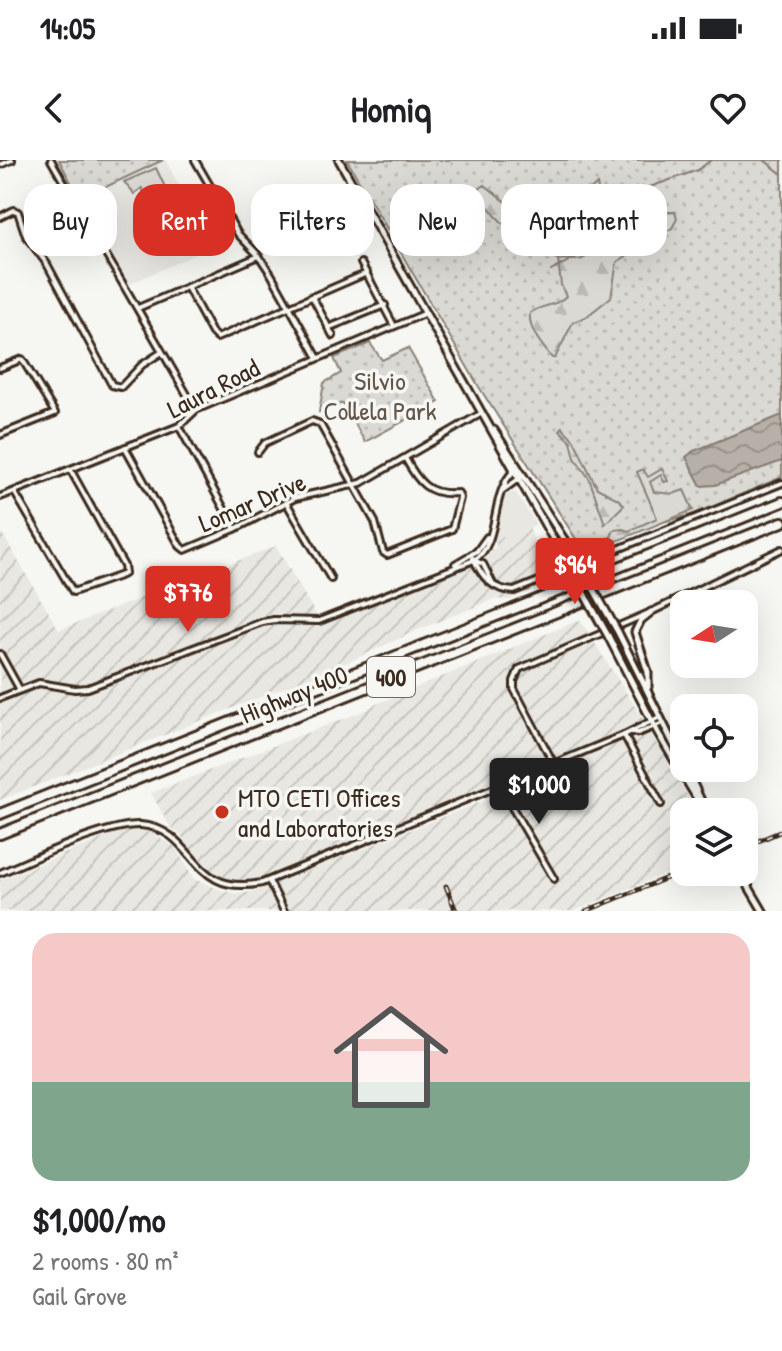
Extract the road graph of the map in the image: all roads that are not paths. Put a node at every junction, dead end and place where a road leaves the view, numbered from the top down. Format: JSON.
{"nodes":[{"id":1,"x":12,"y":160,"type":"edge"},
{"id":2,"x":51,"y":160,"type":"edge"},
{"id":3,"x":195,"y":160,"type":"edge"},
{"id":4,"x":339,"y":160,"type":"edge"},
{"id":5,"x":0,"y":165,"type":"edge"},
{"id":6,"x":65,"y":184,"type":"edge"},
{"id":7,"x":0,"y":217,"type":"edge"},
{"id":8,"x":24,"y":231,"type":"edge"},
{"id":9,"x":251,"y":248,"type":"edge"},
{"id":10,"x":41,"y":256,"type":"edge"},
{"id":11,"x":107,"y":256,"type":"edge"},
{"id":12,"x":259,"y":256,"type":"joint"},
{"id":13,"x":361,"y":263,"type":"dead end"},
{"id":14,"x":367,"y":273,"type":"junction"},
{"id":15,"x":187,"y":287,"type":"junction"},
{"id":16,"x":312,"y":296,"type":"junction"},
{"id":17,"x":289,"y":305,"type":"junction"},
{"id":18,"x":385,"y":305,"type":"junction"},
{"id":19,"x":138,"y":308,"type":"junction"},
{"id":20,"x":426,"y":313,"type":"junction"},
{"id":21,"x":394,"y":326,"type":"junction"},
{"id":22,"x":328,"y":328,"type":"junction"},
{"id":23,"x":333,"y":336,"type":"dead end"},
{"id":24,"x":162,"y":352,"type":"junction"},
{"id":25,"x":318,"y":358,"type":"junction"},
{"id":26,"x":0,"y":368,"type":"edge"},
{"id":27,"x":196,"y":410,"type":"junction"},
{"id":28,"x":482,"y":413,"type":"junction"},
{"id":29,"x":179,"y":426,"type":"junction"},
{"id":30,"x":0,"y":435,"type":"edge"},
{"id":31,"x":125,"y":447,"type":"junction"},
{"id":32,"x":258,"y":452,"type":"dead end"},
{"id":33,"x":405,"y":458,"type":"junction"},
{"id":34,"x":519,"y":468,"type":"junction"},
{"id":35,"x":70,"y":469,"type":"junction"},
{"id":36,"x":513,"y":472,"type":"junction"},
{"id":37,"x":523,"y":474,"type":"junction"},
{"id":38,"x":518,"y":480,"type":"junction"},
{"id":39,"x":782,"y":483,"type":"edge"},
{"id":40,"x":351,"y":484,"type":"junction"},
{"id":41,"x":15,"y":492,"type":"junction"},
{"id":42,"x":500,"y":492,"type":"junction"},
{"id":43,"x":0,"y":497,"type":"edge"},
{"id":44,"x":286,"y":502,"type":"junction"},
{"id":45,"x":782,"y":502,"type":"edge"},
{"id":46,"x":782,"y":522,"type":"edge"},
{"id":47,"x":235,"y":529,"type":"junction"},
{"id":48,"x":782,"y":549,"type":"edge"},
{"id":49,"x":473,"y":557,"type":"junction"},
{"id":50,"x":331,"y":579,"type":"dead end"},
{"id":51,"x":651,"y":612,"type":"junction"},
{"id":52,"x":0,"y":654,"type":"edge"},
{"id":53,"x":20,"y":690,"type":"junction"},
{"id":54,"x":650,"y":695,"type":"junction"},
{"id":55,"x":0,"y":698,"type":"edge"},
{"id":56,"x":662,"y":720,"type":"junction"},
{"id":57,"x":654,"y":724,"type":"junction"},
{"id":58,"x":624,"y":735,"type":"junction"},
{"id":59,"x":670,"y":736,"type":"edge"},
{"id":60,"x":554,"y":764,"type":"junction"},
{"id":61,"x":500,"y":787,"type":"junction"},
{"id":62,"x":697,"y":798,"type":"edge"},
{"id":63,"x":661,"y":804,"type":"dead end"},
{"id":64,"x":0,"y":814,"type":"edge"},
{"id":65,"x":0,"y":834,"type":"edge"},
{"id":66,"x":0,"y":873,"type":"edge"},
{"id":67,"x":554,"y":879,"type":"dead end"},
{"id":68,"x":269,"y":881,"type":"junction"},
{"id":69,"x":748,"y":886,"type":"edge"},
{"id":70,"x":284,"y":911,"type":"edge"},
{"id":71,"x":762,"y":911,"type":"edge"}],
"edges":[{"from":1,"to":5,"type":"street"},
{"from":2,"to":6,"type":"street"},
{"from":3,"to":9,"type":"street"},
{"from":4,"to":20,"type":"main road"},
{"from":7,"to":8,"type":"street"},
{"from":10,"to":24,"type":"street"},
{"from":11,"to":19,"type":"street"},
{"from":12,"to":15,"type":"street"},
{"from":12,"to":17,"type":"street"},
{"from":13,"to":14,"type":"street"},
{"from":14,"to":16,"type":"street"},
{"from":14,"to":18,"type":"street"},
{"from":15,"to":17,"type":"street"},
{"from":15,"to":19,"type":"street"},
{"from":16,"to":17,"type":"street"},
{"from":16,"to":22,"type":"street"},
{"from":17,"to":25,"type":"street"},
{"from":18,"to":21,"type":"street"},
{"from":18,"to":22,"type":"street"},
{"from":19,"to":24,"type":"street"},
{"from":20,"to":21,"type":"street","name":"Laura Road"},
{"from":20,"to":28,"type":"main road"},
{"from":21,"to":25,"type":"street","name":"Laura Road"},
{"from":22,"to":23,"type":"street"},
{"from":24,"to":27,"type":"street"},
{"from":25,"to":27,"type":"street","name":"Laura Road"},
{"from":26,"to":30,"type":"street"},
{"from":27,"to":29,"type":"street","name":"Laura Road"},
{"from":28,"to":33,"type":"street","name":"Lomar Drive"},
{"from":28,"to":34,"type":"main road"},
{"from":28,"to":36,"type":"main road"},
{"from":29,"to":31,"type":"street","name":"Laura Road"},
{"from":29,"to":47,"type":"street"},
{"from":31,"to":35,"type":"street","name":"Laura Road"},
{"from":31,"to":47,"type":"street","name":"Lomar Drive"},
{"from":32,"to":40,"type":"street"},
{"from":33,"to":40,"type":"street","name":"Lomar Drive"},
{"from":33,"to":40,"type":"street"},
{"from":34,"to":36,"type":"street"},
{"from":34,"to":37,"type":"main road"},
{"from":35,"to":41,"type":"street","name":"Laura Road"},
{"from":35,"to":41,"type":"street"},
{"from":36,"to":38,"type":"main road"},
{"from":36,"to":42,"type":"street"},
{"from":37,"to":38,"type":"street"},
{"from":37,"to":54,"type":"main road","bridge":true},
{"from":38,"to":42,"type":"street"},
{"from":38,"to":57,"type":"main road","bridge":true},
{"from":39,"to":49,"type":"street"},
{"from":40,"to":44,"type":"street","name":"Lomar Drive"},
{"from":41,"to":43,"type":"street","name":"Laura Road"},
{"from":42,"to":49,"type":"street"},
{"from":44,"to":47,"type":"street","name":"Lomar Drive"},
{"from":44,"to":50,"type":"street"},
{"from":45,"to":64,"type":"highway","name":"Highway 400","number":"400"},
{"from":46,"to":65,"type":"highway","name":"Highway 400","number":"400"},
{"from":48,"to":51,"type":"street"},
{"from":49,"to":53,"type":"street"},
{"from":51,"to":54,"type":"main road"},
{"from":51,"to":60,"type":"street"},
{"from":52,"to":53,"type":"street"},
{"from":53,"to":55,"type":"street"},
{"from":54,"to":56,"type":"main road"},
{"from":56,"to":57,"type":"street"},
{"from":56,"to":59,"type":"main road"},
{"from":57,"to":58,"type":"street"},
{"from":57,"to":62,"type":"main road"},
{"from":58,"to":60,"type":"street"},
{"from":58,"to":63,"type":"street"},
{"from":60,"to":61,"type":"street"},
{"from":61,"to":67,"type":"street"},
{"from":61,"to":68,"type":"street"},
{"from":66,"to":68,"type":"street"},
{"from":68,"to":70,"type":"street"},
{"from":69,"to":71,"type":"main road"}]}
